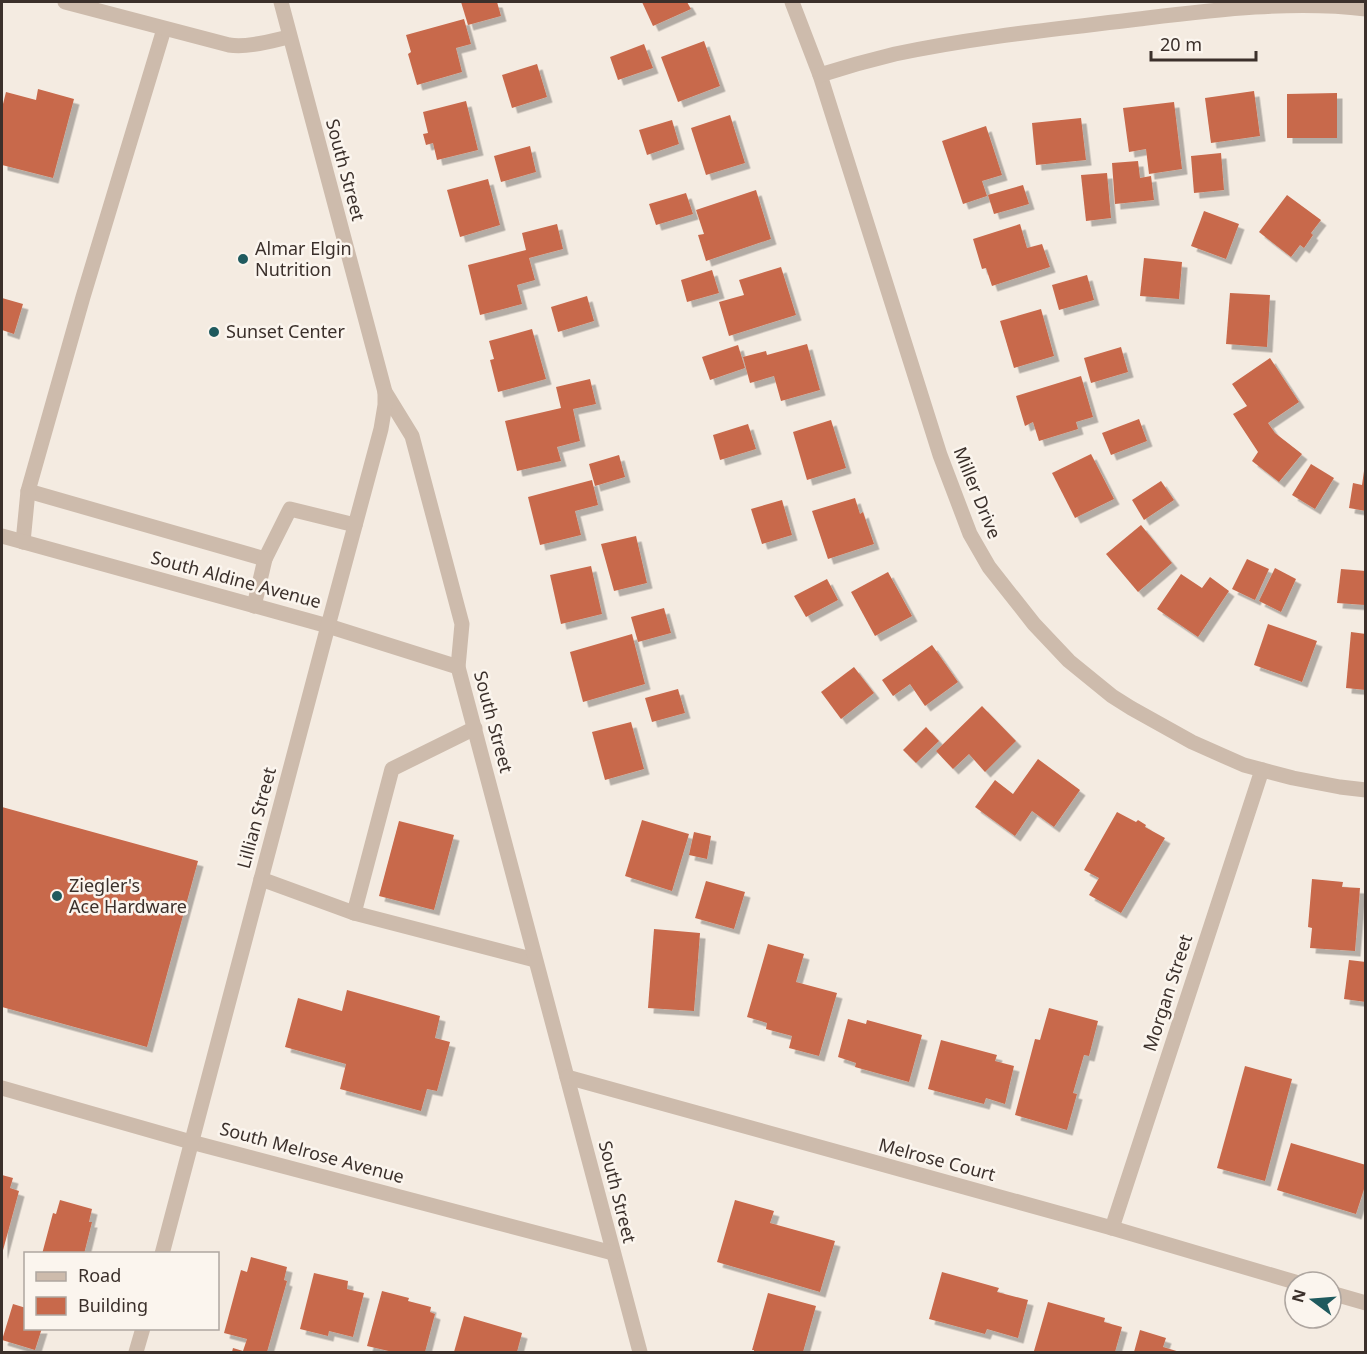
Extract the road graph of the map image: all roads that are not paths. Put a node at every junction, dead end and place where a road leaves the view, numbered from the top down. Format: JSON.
{"nodes":[{"id":1,"x":65,"y":2,"type":"edge"},
{"id":2,"x":281,"y":2,"type":"edge"},
{"id":3,"x":792,"y":2,"type":"edge"},
{"id":4,"x":1365,"y":9,"type":"edge"},
{"id":5,"x":164,"y":29,"type":"junction"},
{"id":6,"x":289,"y":37,"type":"junction"},
{"id":7,"x":820,"y":75,"type":"junction"},
{"id":8,"x":385,"y":392,"type":"junction"},
{"id":9,"x":28,"y":490,"type":"junction"},
{"id":10,"x":356,"y":525,"type":"junction"},
{"id":11,"x":2,"y":536,"type":"edge"},
{"id":12,"x":23,"y":542,"type":"junction"},
{"id":13,"x":265,"y":559,"type":"junction"},
{"id":14,"x":254,"y":606,"type":"junction"},
{"id":15,"x":328,"y":626,"type":"junction"},
{"id":16,"x":458,"y":667,"type":"junction"},
{"id":17,"x":475,"y":728,"type":"junction"},
{"id":18,"x":1262,"y":770,"type":"junction"},
{"id":19,"x":1365,"y":790,"type":"edge"},
{"id":20,"x":261,"y":879,"type":"junction"},
{"id":21,"x":354,"y":913,"type":"junction"},
{"id":22,"x":536,"y":960,"type":"junction"},
{"id":23,"x":567,"y":1077,"type":"junction"},
{"id":24,"x":2,"y":1088,"type":"edge"},
{"id":25,"x":191,"y":1142,"type":"junction"},
{"id":26,"x":1112,"y":1228,"type":"junction"},
{"id":27,"x":163,"y":1252,"type":"edge"},
{"id":28,"x":613,"y":1253,"type":"junction"},
{"id":29,"x":1283,"y":1278,"type":"edge"},
{"id":30,"x":1343,"y":1297,"type":"edge"},
{"id":31,"x":1365,"y":1303,"type":"edge"},
{"id":32,"x":143,"y":1330,"type":"edge"},
{"id":33,"x":136,"y":1353,"type":"edge"},
{"id":34,"x":640,"y":1353,"type":"edge"}],
"edges":[{"from":1,"to":5,"type":"street"},
{"from":2,"to":6,"type":"street","name":"South Street"},
{"from":3,"to":7,"type":"street","name":"Miller Drive"},
{"from":4,"to":7,"type":"street"},
{"from":5,"to":6,"type":"street"},
{"from":5,"to":9,"type":"street"},
{"from":6,"to":8,"type":"street","name":"South Street"},
{"from":7,"to":18,"type":"street","name":"Miller Drive"},
{"from":8,"to":10,"type":"street","name":"Lillian Street"},
{"from":8,"to":16,"type":"street","name":"South Street"},
{"from":9,"to":12,"type":"street"},
{"from":9,"to":13,"type":"street"},
{"from":10,"to":13,"type":"street"},
{"from":10,"to":15,"type":"street","name":"Lillian Street"},
{"from":11,"to":12,"type":"street","name":"South Aldine Avenue"},
{"from":12,"to":14,"type":"street","name":"South Aldine Avenue"},
{"from":13,"to":14,"type":"street"},
{"from":14,"to":15,"type":"street","name":"South Aldine Avenue"},
{"from":15,"to":16,"type":"street","name":"South Aldine Avenue"},
{"from":15,"to":20,"type":"street","name":"Lillian Street"},
{"from":16,"to":17,"type":"street","name":"South Street"},
{"from":17,"to":21,"type":"street"},
{"from":17,"to":22,"type":"street","name":"South Street"},
{"from":18,"to":19,"type":"street","name":"Miller Drive"},
{"from":18,"to":26,"type":"street","name":"Morgan Street"},
{"from":20,"to":21,"type":"street"},
{"from":20,"to":25,"type":"street","name":"Lillian Street"},
{"from":21,"to":22,"type":"street"},
{"from":22,"to":23,"type":"street","name":"South Street"},
{"from":23,"to":26,"type":"street","name":"Melrose Court"},
{"from":23,"to":28,"type":"street","name":"South Street"},
{"from":24,"to":25,"type":"street","name":"South Melrose Avenue"},
{"from":25,"to":27,"type":"street","name":"Lillian Street"},
{"from":25,"to":28,"type":"street","name":"South Melrose Avenue"},
{"from":26,"to":29,"type":"street","name":"Melrose Court"},
{"from":28,"to":34,"type":"street","name":"South Street"},
{"from":30,"to":31,"type":"street"},
{"from":32,"to":33,"type":"street"}]}
